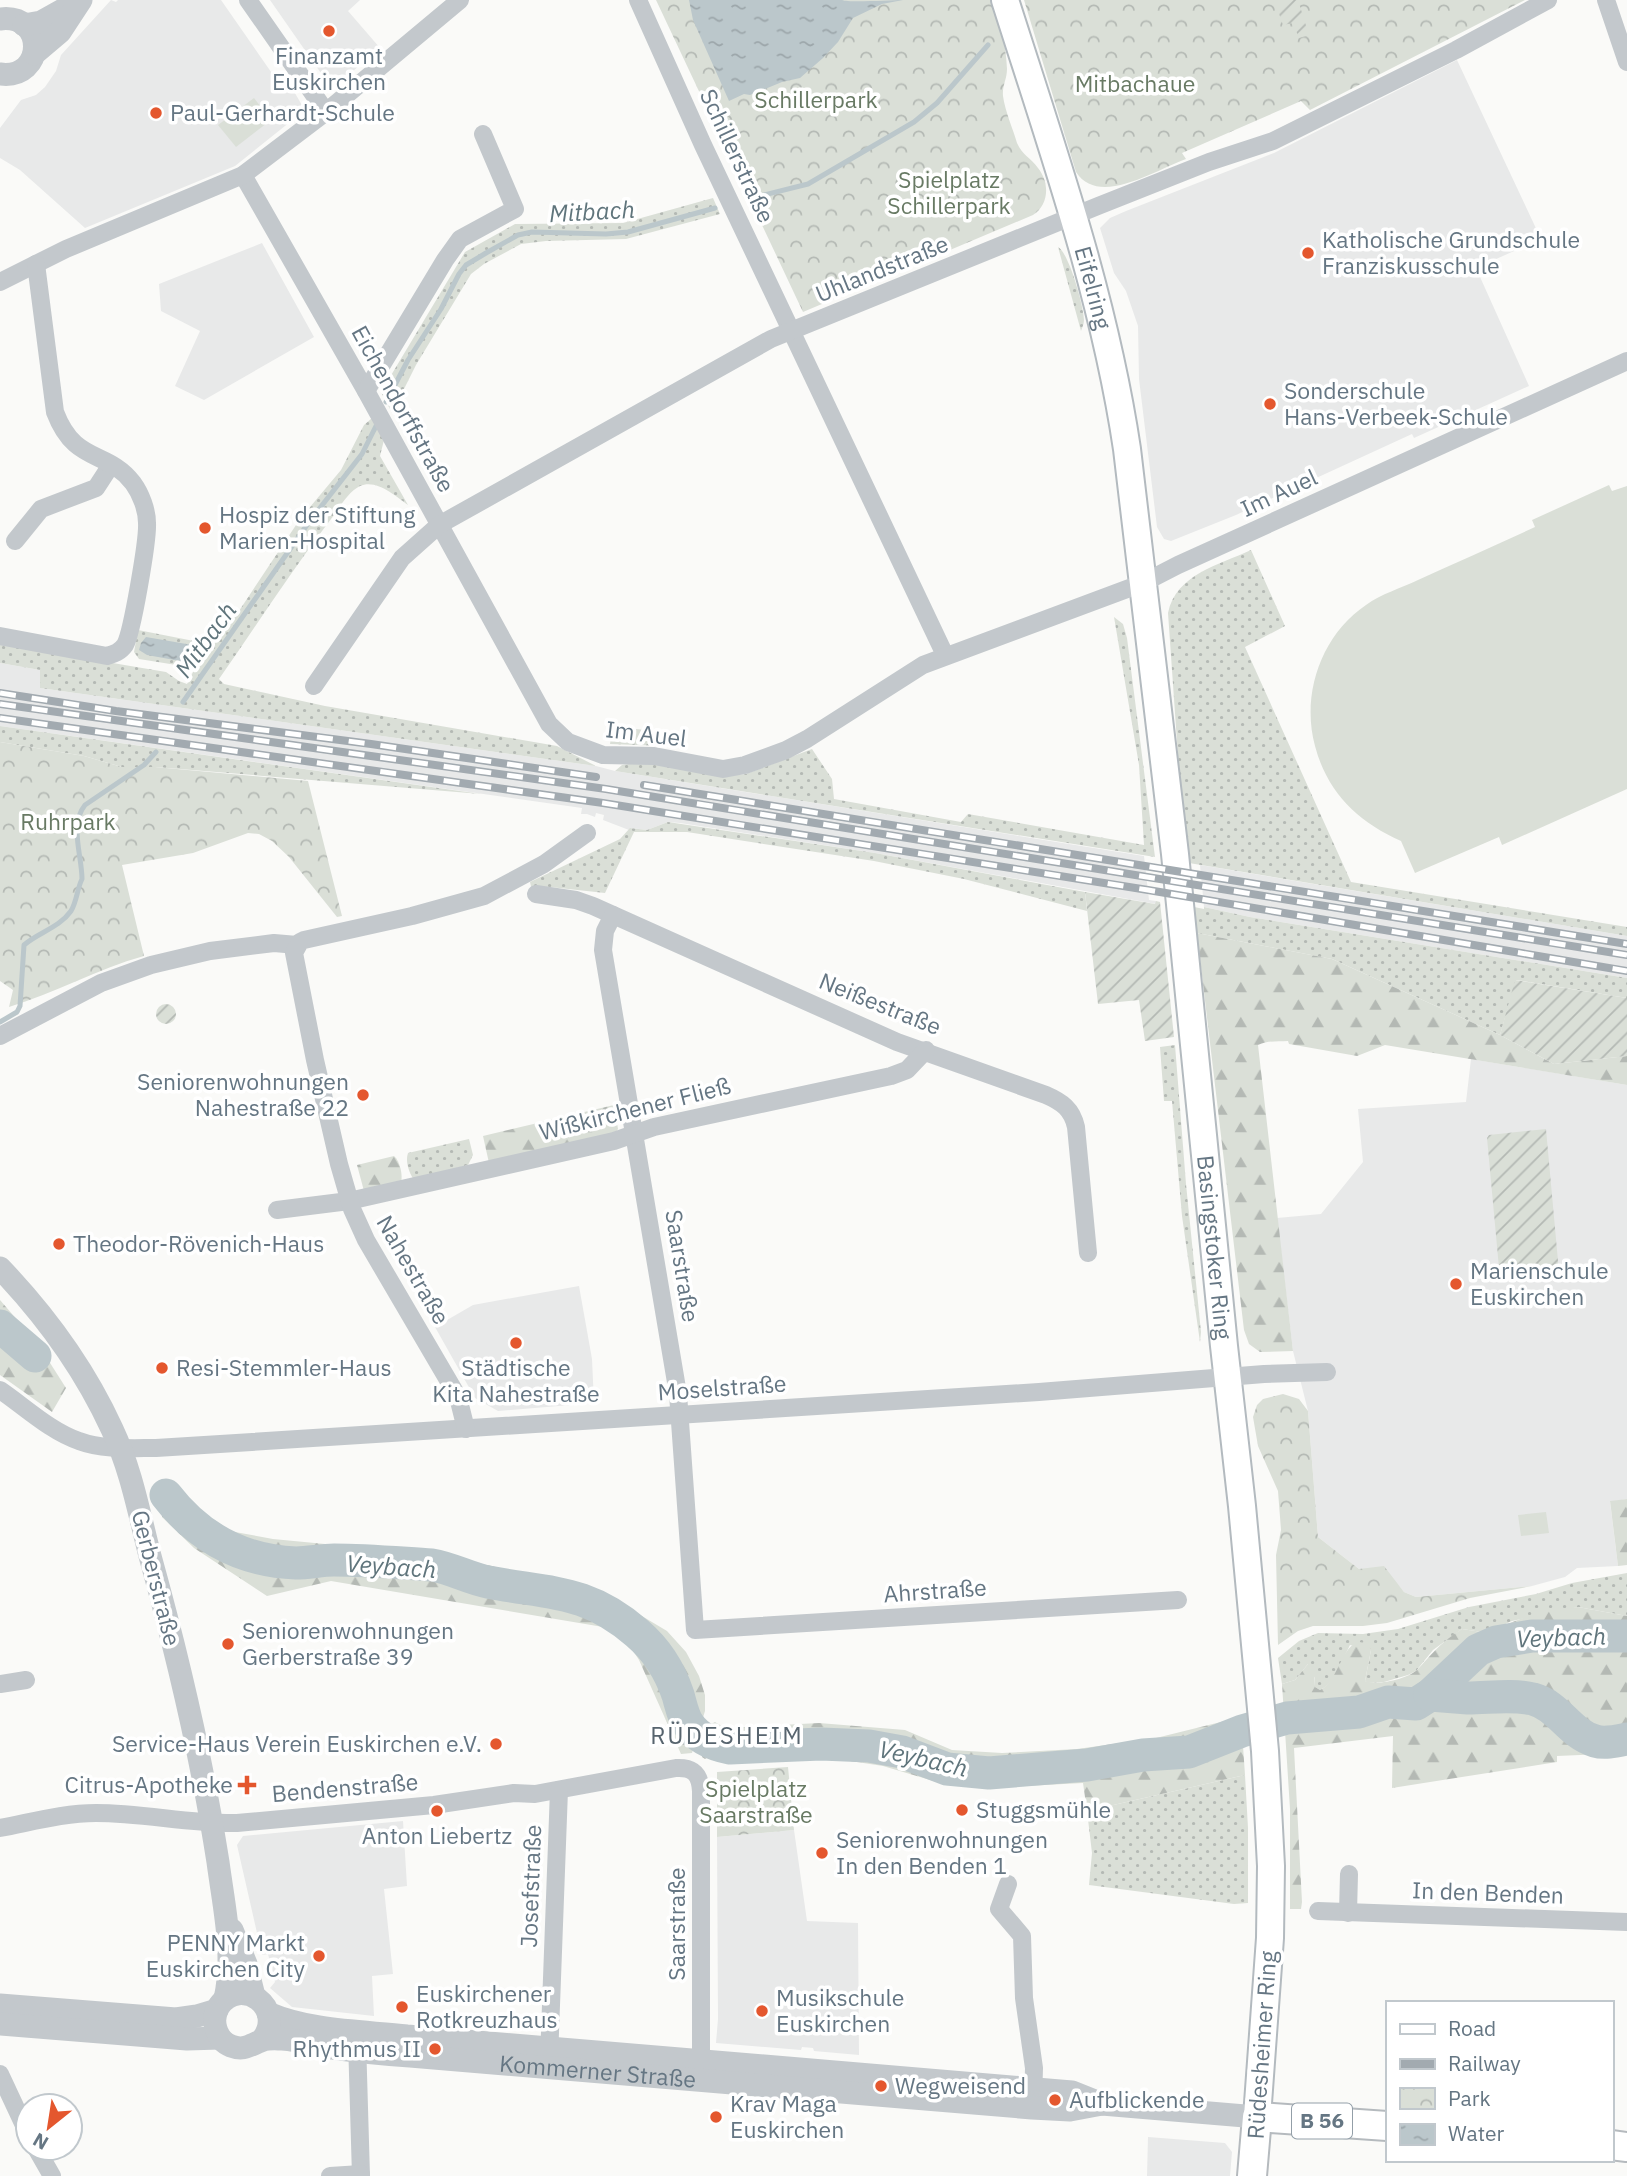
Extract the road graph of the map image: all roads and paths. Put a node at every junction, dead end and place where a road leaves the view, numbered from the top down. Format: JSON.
{"nodes":[{"id":1,"x":80,"y":0,"type":"edge"},
{"id":2,"x":248,"y":0,"type":"edge"},
{"id":3,"x":460,"y":0,"type":"edge"},
{"id":4,"x":638,"y":0,"type":"edge"},
{"id":5,"x":1005,"y":0,"type":"edge"},
{"id":6,"x":1548,"y":0,"type":"edge"},
{"id":7,"x":1606,"y":0,"type":"edge"},
{"id":8,"x":11,"y":16,"type":"edge"},
{"id":9,"x":34,"y":54,"type":"junction"},
{"id":10,"x":1627,"y":62,"type":"edge"},
{"id":11,"x":3,"y":79,"type":"edge"},
{"id":12,"x":326,"y":112,"type":"junction"},
{"id":13,"x":483,"y":134,"type":"dead end"},
{"id":14,"x":243,"y":175,"type":"junction"},
{"id":15,"x":1073,"y":216,"type":"junction"},
{"id":16,"x":36,"y":264,"type":"junction"},
{"id":17,"x":0,"y":282,"type":"edge"},
{"id":18,"x":793,"y":332,"type":"junction"},
{"id":19,"x":1627,"y":361,"type":"edge"},
{"id":20,"x":366,"y":391,"type":"junction"},
{"id":21,"x":111,"y":465,"type":"junction"},
{"id":22,"x":439,"y":525,"type":"junction"},
{"id":23,"x":15,"y":541,"type":"dead end"},
{"id":24,"x":1143,"y":583,"type":"junction"},
{"id":25,"x":0,"y":636,"type":"edge"},
{"id":26,"x":945,"y":655,"type":"junction"},
{"id":27,"x":314,"y":686,"type":"dead end"},
{"id":28,"x":587,"y":833,"type":"dead end"},
{"id":29,"x":536,"y":894,"type":"dead end"},
{"id":30,"x":613,"y":915,"type":"junction"},
{"id":31,"x":297,"y":945,"type":"junction"},
{"id":32,"x":0,"y":1036,"type":"edge"},
{"id":33,"x":926,"y":1050,"type":"junction"},
{"id":34,"x":635,"y":1134,"type":"junction"},
{"id":35,"x":349,"y":1200,"type":"junction"},
{"id":36,"x":277,"y":1210,"type":"dead end"},
{"id":37,"x":1088,"y":1253,"type":"dead end"},
{"id":38,"x":0,"y":1268,"type":"edge"},
{"id":39,"x":1327,"y":1372,"type":"dead end"},
{"id":40,"x":1227,"y":1376,"type":"junction"},
{"id":41,"x":0,"y":1390,"type":"edge"},
{"id":42,"x":681,"y":1415,"type":"junction"},
{"id":43,"x":466,"y":1429,"type":"junction"},
{"id":44,"x":120,"y":1448,"type":"junction"},
{"id":45,"x":1178,"y":1600,"type":"dead end"},
{"id":46,"x":695,"y":1630,"type":"joint"},
{"id":47,"x":26,"y":1681,"type":"dead end"},
{"id":48,"x":0,"y":1684,"type":"edge"},
{"id":49,"x":693,"y":1771,"type":"joint"},
{"id":50,"x":559,"y":1790,"type":"junction"},
{"id":51,"x":212,"y":1824,"type":"junction"},
{"id":52,"x":0,"y":1828,"type":"edge"},
{"id":53,"x":1349,"y":1874,"type":"dead end"},
{"id":54,"x":1008,"y":1884,"type":"dead end"},
{"id":55,"x":1318,"y":1911,"type":"dead end"},
{"id":56,"x":1270,"y":1913,"type":"joint"},
{"id":57,"x":1348,"y":1913,"type":"junction"},
{"id":58,"x":228,"y":1922,"type":"junction"},
{"id":59,"x":1627,"y":1922,"type":"edge"},
{"id":60,"x":221,"y":2004,"type":"junction"},
{"id":61,"x":261,"y":2004,"type":"junction"},
{"id":62,"x":0,"y":2005,"type":"edge"},
{"id":63,"x":0,"y":2024,"type":"edge"},
{"id":64,"x":220,"y":2038,"type":"junction"},
{"id":65,"x":262,"y":2040,"type":"junction"},
{"id":66,"x":357,"y":2041,"type":"junction"},
{"id":67,"x":549,"y":2058,"type":"junction"},
{"id":68,"x":701,"y":2070,"type":"junction"},
{"id":69,"x":0,"y":2074,"type":"edge"},
{"id":70,"x":1033,"y":2097,"type":"junction"},
{"id":71,"x":14,"y":2104,"type":"edge"},
{"id":72,"x":1257,"y":2117,"type":"junction"},
{"id":73,"x":1386,"y":2126,"type":"edge"},
{"id":74,"x":361,"y":2175,"type":"edge"},
{"id":75,"x":330,"y":2176,"type":"edge"},
{"id":76,"x":1252,"y":2176,"type":"edge"}],
"edges":[{"from":1,"to":8,"type":"street"},
{"from":1,"to":9,"type":"street"},
{"from":2,"to":12,"type":"street"},
{"from":3,"to":12,"type":"street"},
{"from":4,"to":18,"type":"street","name":"Schillerstraße"},
{"from":5,"to":15,"type":"main road","name":"Eifelring"},
{"from":6,"to":15,"type":"street","name":"Uhlandstraße"},
{"from":7,"to":10,"type":"street"},
{"from":8,"to":9,"type":"street"},
{"from":9,"to":11,"type":"street"},
{"from":12,"to":14,"type":"street"},
{"from":13,"to":20,"type":"street"},
{"from":14,"to":16,"type":"street"},
{"from":14,"to":20,"type":"street","name":"Eichendorffstraße"},
{"from":15,"to":18,"type":"street","name":"Uhlandstraße"},
{"from":15,"to":24,"type":"main road","name":"Eifelring"},
{"from":16,"to":17,"type":"street"},
{"from":16,"to":21,"type":"street"},
{"from":18,"to":22,"type":"street","name":"Uhlandstraße"},
{"from":18,"to":26,"type":"street"},
{"from":19,"to":24,"type":"street","name":"Im Auel"},
{"from":20,"to":22,"type":"street","name":"Eichendorffstraße"},
{"from":21,"to":23,"type":"street"},
{"from":21,"to":25,"type":"street"},
{"from":22,"to":26,"type":"street","name":"Im Auel"},
{"from":22,"to":27,"type":"street","name":"Eichendorffstraße"},
{"from":24,"to":26,"type":"street","name":"Im Auel"},
{"from":24,"to":40,"type":"main road","name":"Basingstoker Ring"},
{"from":28,"to":31,"type":"street"},
{"from":29,"to":30,"type":"street","name":"Neißestraße"},
{"from":30,"to":33,"type":"street","name":"Neißestraße"},
{"from":30,"to":34,"type":"street","name":"Saarstraße"},
{"from":31,"to":32,"type":"street"},
{"from":31,"to":35,"type":"street"},
{"from":33,"to":34,"type":"street","name":"Wißkirchener Fließ"},
{"from":33,"to":37,"type":"street","name":"Neißestraße"},
{"from":34,"to":35,"type":"street","name":"Wißkirchener Fließ"},
{"from":34,"to":42,"type":"street","name":"Saarstraße"},
{"from":35,"to":36,"type":"street","name":"Nahestraße"},
{"from":35,"to":43,"type":"street","name":"Nahestraße"},
{"from":38,"to":44,"type":"street","name":"Gerberstraße"},
{"from":39,"to":40,"type":"street","name":"Moselstraße"},
{"from":40,"to":42,"type":"street","name":"Moselstraße"},
{"from":40,"to":56,"type":"main road","name":"Basingstoker Ring"},
{"from":41,"to":44,"type":"street","name":"Moselstraße"},
{"from":42,"to":43,"type":"street","name":"Moselstraße"},
{"from":42,"to":46,"type":"street","name":"Saarstraße"},
{"from":43,"to":44,"type":"street","name":"Moselstraße"},
{"from":44,"to":51,"type":"street","name":"Gerberstraße"},
{"from":45,"to":46,"type":"street","name":"Ahrstraße"},
{"from":47,"to":48,"type":"street"},
{"from":49,"to":50,"type":"street","name":"Bendenstraße"},
{"from":49,"to":68,"type":"street","name":"Saarstraße"},
{"from":50,"to":51,"type":"street","name":"Bendenstraße"},
{"from":50,"to":67,"type":"street","name":"Josefstraße"},
{"from":51,"to":52,"type":"street","name":"Bendenstraße"},
{"from":51,"to":58,"type":"street","name":"Gerberstraße"},
{"from":53,"to":57,"type":"street"},
{"from":54,"to":70,"type":"street"},
{"from":55,"to":57,"type":"street","name":"In den Benden"},
{"from":56,"to":72,"type":"main road","name":"Rüdesheimer Ring"},
{"from":57,"to":59,"type":"street","name":"In den Benden"},
{"from":58,"to":60,"type":"street","name":"Gerberstraße"},
{"from":58,"to":61,"type":"street","name":"Gerberstraße"},
{"from":60,"to":61,"type":"street"},
{"from":60,"to":62,"type":"street"},
{"from":60,"to":64,"type":"street"},
{"from":61,"to":65,"type":"street"},
{"from":61,"to":66,"type":"street","name":"Kommerner Straße"},
{"from":63,"to":64,"type":"street"},
{"from":64,"to":65,"type":"street"},
{"from":65,"to":66,"type":"street","name":"Kommerner Straße"},
{"from":66,"to":67,"type":"street","name":"Kommerner Straße"},
{"from":66,"to":74,"type":"street"},
{"from":67,"to":68,"type":"street","name":"Kommerner Straße"},
{"from":68,"to":70,"type":"street","name":"Kommerner Straße"},
{"from":69,"to":71,"type":"street"},
{"from":70,"to":72,"type":"street","name":"Kommerner Straße"},
{"from":72,"to":73,"type":"main road","name":"Kommerner Straße","number":"B 56"},
{"from":72,"to":76,"type":"main road","name":"Rüdesheimer Ring"},
{"from":74,"to":75,"type":"street"}]}
